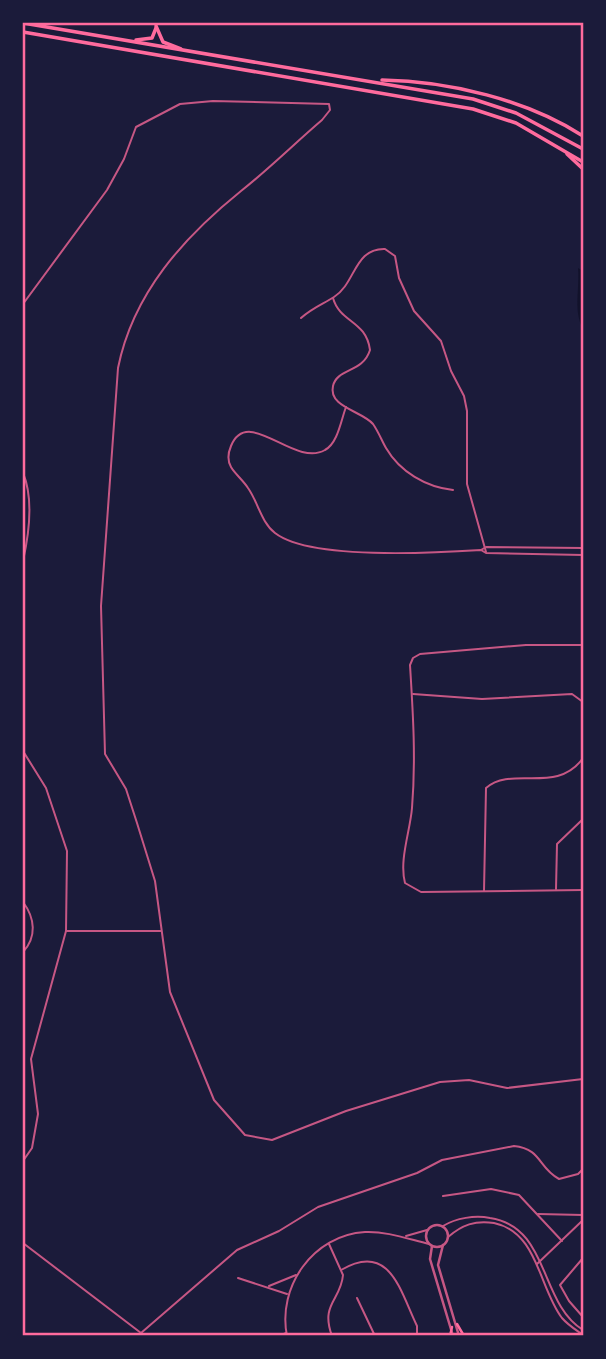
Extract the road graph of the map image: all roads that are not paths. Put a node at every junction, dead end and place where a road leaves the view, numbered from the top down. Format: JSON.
{"nodes":[{"id":1,"x":23,"y":23,"type":"edge"},
{"id":2,"x":155,"y":25,"type":"edge"},
{"id":3,"x":23,"y":32,"type":"edge"},
{"id":4,"x":130,"y":41,"type":"junction"},
{"id":5,"x":182,"y":50,"type":"junction"},
{"id":6,"x":370,"y":80,"type":"junction"},
{"id":7,"x":583,"y":136,"type":"edge"},
{"id":8,"x":558,"y":146,"type":"junction"},
{"id":9,"x":583,"y":149,"type":"edge"},
{"id":10,"x":583,"y":162,"type":"edge"},
{"id":11,"x":583,"y":169,"type":"edge"},
{"id":12,"x":333,"y":298,"type":"junction"},
{"id":13,"x":23,"y":304,"type":"edge"},
{"id":14,"x":300,"y":318,"type":"dead end"},
{"id":15,"x":346,"y":407,"type":"junction"},
{"id":16,"x":23,"y":473,"type":"edge"},
{"id":17,"x":453,"y":490,"type":"dead end"},
{"id":18,"x":486,"y":547,"type":"junction"},
{"id":19,"x":583,"y":548,"type":"edge"},
{"id":20,"x":481,"y":550,"type":"junction"},
{"id":21,"x":486,"y":553,"type":"junction"},
{"id":22,"x":583,"y":555,"type":"edge"},
{"id":23,"x":23,"y":561,"type":"edge"},
{"id":24,"x":583,"y":645,"type":"edge"},
{"id":25,"x":412,"y":694,"type":"junction"},
{"id":26,"x":583,"y":702,"type":"edge"},
{"id":27,"x":23,"y":751,"type":"edge"},
{"id":28,"x":583,"y":758,"type":"edge"},
{"id":29,"x":583,"y":819,"type":"edge"},
{"id":30,"x":556,"y":890,"type":"junction"},
{"id":31,"x":583,"y":890,"type":"edge"},
{"id":32,"x":484,"y":892,"type":"junction"},
{"id":33,"x":23,"y":902,"type":"edge"},
{"id":34,"x":66,"y":931,"type":"junction"},
{"id":35,"x":162,"y":931,"type":"junction"},
{"id":36,"x":23,"y":952,"type":"edge"},
{"id":37,"x":583,"y":1079,"type":"edge"},
{"id":38,"x":23,"y":1161,"type":"edge"},
{"id":39,"x":583,"y":1168,"type":"edge"},
{"id":40,"x":443,"y":1196,"type":"dead end"},
{"id":41,"x":537,"y":1213,"type":"junction"},
{"id":42,"x":583,"y":1215,"type":"edge"},
{"id":43,"x":583,"y":1220,"type":"edge"},
{"id":44,"x":443,"y":1226,"type":"junction"},
{"id":45,"x":427,"y":1230,"type":"junction"},
{"id":46,"x":401,"y":1237,"type":"junction"},
{"id":47,"x":448,"y":1237,"type":"junction"},
{"id":48,"x":562,"y":1241,"type":"junction"},
{"id":49,"x":23,"y":1243,"type":"edge"},
{"id":50,"x":329,"y":1243,"type":"junction"},
{"id":51,"x":430,"y":1245,"type":"junction"},
{"id":52,"x":443,"y":1245,"type":"junction"},
{"id":53,"x":583,"y":1258,"type":"edge"},
{"id":54,"x":540,"y":1262,"type":"junction"},
{"id":55,"x":536,"y":1265,"type":"junction"},
{"id":56,"x":341,"y":1270,"type":"junction"},
{"id":57,"x":296,"y":1275,"type":"junction"},
{"id":58,"x":238,"y":1278,"type":"dead end"},
{"id":59,"x":268,"y":1286,"type":"junction"},
{"id":60,"x":289,"y":1294,"type":"junction"},
{"id":61,"x":357,"y":1298,"type":"dead end"},
{"id":62,"x":583,"y":1317,"type":"edge"},
{"id":63,"x":457,"y":1324,"type":"joint"},
{"id":64,"x":452,"y":1327,"type":"joint"},
{"id":65,"x":583,"y":1329,"type":"edge"},
{"id":66,"x":287,"y":1334,"type":"edge"},
{"id":67,"x":140,"y":1335,"type":"edge"},
{"id":68,"x":583,"y":1335,"type":"edge"},
{"id":69,"x":279,"y":1336,"type":"edge"},
{"id":70,"x":332,"y":1336,"type":"edge"},
{"id":71,"x":374,"y":1336,"type":"edge"},
{"id":72,"x":417,"y":1336,"type":"edge"},
{"id":73,"x":452,"y":1336,"type":"edge"},
{"id":74,"x":461,"y":1336,"type":"edge"}],
"edges":[{"from":1,"to":4,"type":"highway"},
{"from":2,"to":4,"type":"highway"},
{"from":2,"to":5,"type":"highway"},
{"from":3,"to":8,"type":"highway"},
{"from":4,"to":5,"type":"highway"},
{"from":5,"to":6,"type":"highway"},
{"from":6,"to":7,"type":"highway"},
{"from":6,"to":9,"type":"highway"},
{"from":8,"to":10,"type":"highway"},
{"from":8,"to":11,"type":"highway"},
{"from":12,"to":14,"type":"street"},
{"from":12,"to":15,"type":"street"},
{"from":12,"to":18,"type":"street"},
{"from":13,"to":35,"type":"street"},
{"from":15,"to":17,"type":"street"},
{"from":15,"to":20,"type":"street"},
{"from":16,"to":23,"type":"street"},
{"from":18,"to":19,"type":"street"},
{"from":18,"to":20,"type":"street"},
{"from":18,"to":21,"type":"street"},
{"from":20,"to":21,"type":"street"},
{"from":21,"to":22,"type":"street"},
{"from":24,"to":25,"type":"street"},
{"from":25,"to":26,"type":"street"},
{"from":25,"to":32,"type":"street"},
{"from":27,"to":34,"type":"street"},
{"from":28,"to":32,"type":"street"},
{"from":29,"to":30,"type":"street"},
{"from":30,"to":31,"type":"street"},
{"from":30,"to":32,"type":"street"},
{"from":33,"to":36,"type":"street"},
{"from":34,"to":35,"type":"street"},
{"from":34,"to":38,"type":"street"},
{"from":35,"to":37,"type":"street"},
{"from":39,"to":67,"type":"street"},
{"from":40,"to":41,"type":"street"},
{"from":41,"to":42,"type":"street"},
{"from":41,"to":48,"type":"street"},
{"from":43,"to":48,"type":"street"},
{"from":44,"to":45,"type":"street"},
{"from":44,"to":47,"type":"street"},
{"from":44,"to":54,"type":"street"},
{"from":45,"to":46,"type":"street"},
{"from":45,"to":51,"type":"street"},
{"from":46,"to":50,"type":"street"},
{"from":46,"to":51,"type":"street"},
{"from":47,"to":52,"type":"street"},
{"from":47,"to":55,"type":"street"},
{"from":48,"to":54,"type":"street"},
{"from":49,"to":67,"type":"street"},
{"from":50,"to":56,"type":"street"},
{"from":50,"to":57,"type":"street"},
{"from":51,"to":52,"type":"street"},
{"from":51,"to":64,"type":"street"},
{"from":52,"to":63,"type":"street"},
{"from":53,"to":62,"type":"street"},
{"from":54,"to":55,"type":"street"},
{"from":54,"to":65,"type":"street"},
{"from":55,"to":68,"type":"street"},
{"from":56,"to":70,"type":"street"},
{"from":56,"to":72,"type":"street"},
{"from":57,"to":59,"type":"street"},
{"from":57,"to":60,"type":"street"},
{"from":58,"to":59,"type":"street"},
{"from":59,"to":60,"type":"street"},
{"from":60,"to":66,"type":"street"},
{"from":61,"to":71,"type":"street"},
{"from":63,"to":74,"type":"main road"},
{"from":64,"to":73,"type":"main road"},
{"from":66,"to":69,"type":"street"}]}
